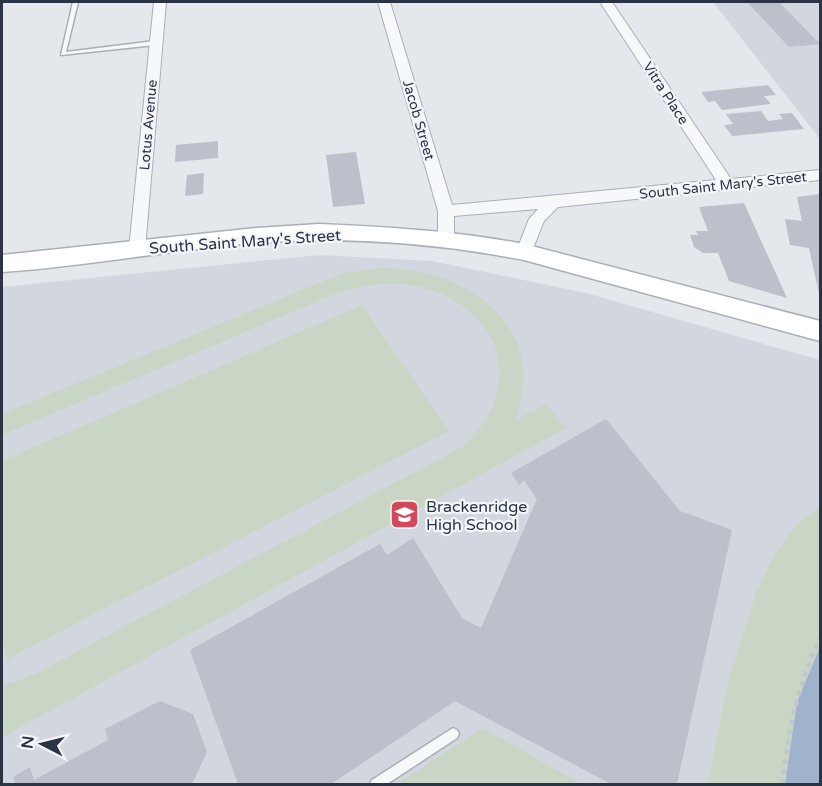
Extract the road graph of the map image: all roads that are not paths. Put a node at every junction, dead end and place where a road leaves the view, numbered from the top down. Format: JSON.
{"nodes":[{"id":1,"x":75,"y":2,"type":"edge"},
{"id":2,"x":160,"y":2,"type":"edge"},
{"id":3,"x":384,"y":2,"type":"edge"},
{"id":4,"x":606,"y":2,"type":"edge"},
{"id":5,"x":155,"y":43,"type":"junction"},
{"id":6,"x":820,"y":175,"type":"edge"},
{"id":7,"x":727,"y":185,"type":"junction"},
{"id":8,"x":553,"y":202,"type":"junction"},
{"id":9,"x":446,"y":212,"type":"junction"},
{"id":10,"x":446,"y":240,"type":"junction"},
{"id":11,"x":137,"y":249,"type":"junction"},
{"id":12,"x":524,"y":252,"type":"junction"},
{"id":13,"x":2,"y":264,"type":"edge"},
{"id":14,"x":820,"y":331,"type":"edge"},
{"id":15,"x":453,"y":734,"type":"dead end"},
{"id":16,"x":376,"y":784,"type":"edge"}],
"edges":[{"from":1,"to":5,"type":"lane"},
{"from":2,"to":5,"type":"street","name":"Lotus Avenue"},
{"from":3,"to":9,"type":"street","name":"Jacob Street"},
{"from":4,"to":7,"type":"street","name":"Vitra Place"},
{"from":5,"to":11,"type":"street","name":"Lotus Avenue"},
{"from":6,"to":7,"type":"street","name":"South Saint Mary's Street"},
{"from":7,"to":8,"type":"street","name":"South Saint Mary's Street"},
{"from":8,"to":9,"type":"street","name":"South Saint Mary's Street"},
{"from":8,"to":12,"type":"street"},
{"from":9,"to":10,"type":"street","name":"Jacob Street"},
{"from":10,"to":11,"type":"main road","name":"South Saint Mary's Street"},
{"from":10,"to":12,"type":"main road","name":"South Saint Mary's Street"},
{"from":11,"to":13,"type":"main road","name":"South Saint Mary's Street"},
{"from":12,"to":14,"type":"main road","name":"South Saint Mary's Street"},
{"from":15,"to":16,"type":"lane"}]}
